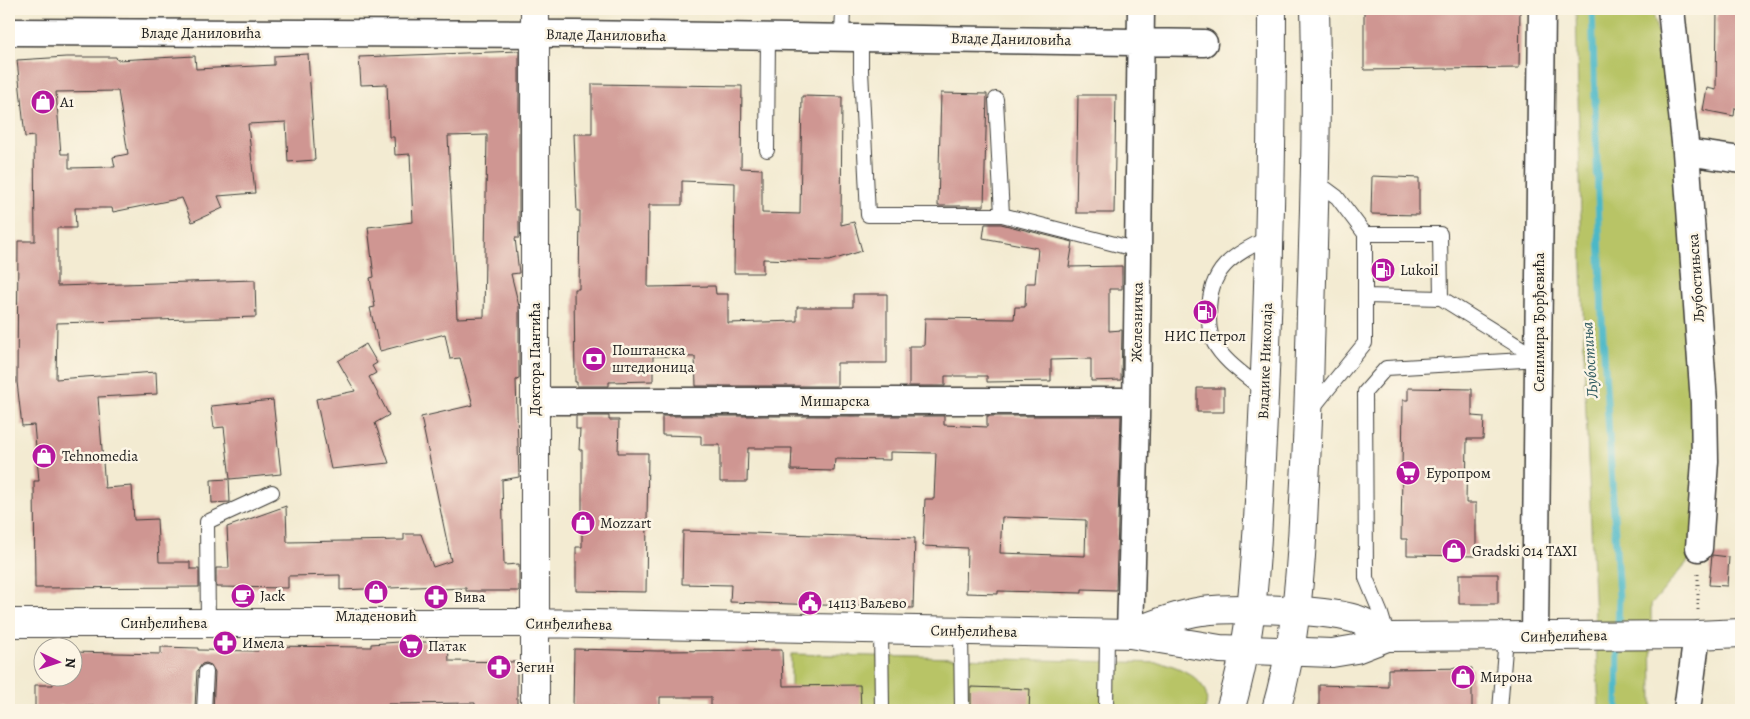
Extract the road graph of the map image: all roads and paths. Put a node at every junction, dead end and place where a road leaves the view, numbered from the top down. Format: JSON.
{"nodes":[{"id":1,"x":843,"y":9,"type":"edge"},
{"id":2,"x":1141,"y":9,"type":"edge"},
{"id":3,"x":1272,"y":9,"type":"edge"},
{"id":4,"x":1315,"y":9,"type":"edge"},
{"id":5,"x":1542,"y":9,"type":"edge"},
{"id":6,"x":1671,"y":9,"type":"edge"},
{"id":7,"x":535,"y":21,"type":"edge"},
{"id":8,"x":9,"y":32,"type":"edge"},
{"id":9,"x":768,"y":36,"type":"junction"},
{"id":10,"x":852,"y":38,"type":"junction"},
{"id":11,"x":1141,"y":41,"type":"junction"},
{"id":12,"x":1204,"y":43,"type":"dead end"},
{"id":13,"x":996,"y":98,"type":"dead end"},
{"id":14,"x":767,"y":150,"type":"dead end"},
{"id":15,"x":1686,"y":152,"type":"junction"},
{"id":16,"x":1741,"y":160,"type":"edge"},
{"id":17,"x":1314,"y":180,"type":"junction"},
{"id":18,"x":1002,"y":215,"type":"junction"},
{"id":19,"x":1365,"y":234,"type":"junction"},
{"id":20,"x":1268,"y":237,"type":"junction"},
{"id":21,"x":1138,"y":250,"type":"junction"},
{"id":22,"x":1366,"y":296,"type":"junction"},
{"id":23,"x":1441,"y":298,"type":"junction"},
{"id":24,"x":1539,"y":358,"type":"junction"},
{"id":25,"x":1264,"y":391,"type":"junction"},
{"id":26,"x":534,"y":401,"type":"junction"},
{"id":27,"x":1136,"y":401,"type":"junction"},
{"id":28,"x":1309,"y":413,"type":"junction"},
{"id":29,"x":272,"y":492,"type":"dead end"},
{"id":30,"x":1699,"y":548,"type":"joint"},
{"id":31,"x":1252,"y":610,"type":"junction"},
{"id":32,"x":1297,"y":612,"type":"junction"},
{"id":33,"x":208,"y":623,"type":"junction"},
{"id":34,"x":534,"y":623,"type":"junction"},
{"id":35,"x":9,"y":624,"type":"edge"},
{"id":36,"x":881,"y":630,"type":"junction"},
{"id":37,"x":961,"y":631,"type":"junction"},
{"id":38,"x":1741,"y":633,"type":"edge"},
{"id":39,"x":1118,"y":634,"type":"junction"},
{"id":40,"x":1536,"y":635,"type":"junction"},
{"id":41,"x":1697,"y":636,"type":"junction"},
{"id":42,"x":1387,"y":637,"type":"junction"},
{"id":43,"x":1506,"y":637,"type":"junction"},
{"id":44,"x":1245,"y":650,"type":"junction"},
{"id":45,"x":1290,"y":653,"type":"junction"},
{"id":46,"x":206,"y":672,"type":"dead end"},
{"id":47,"x":204,"y":710,"type":"edge"},
{"id":48,"x":535,"y":710,"type":"edge"},
{"id":49,"x":882,"y":710,"type":"edge"},
{"id":50,"x":962,"y":710,"type":"edge"},
{"id":51,"x":1106,"y":710,"type":"edge"},
{"id":52,"x":1230,"y":710,"type":"edge"},
{"id":53,"x":1276,"y":710,"type":"edge"},
{"id":54,"x":1500,"y":710,"type":"edge"},
{"id":55,"x":1687,"y":710,"type":"edge"}],
"edges":[{"from":1,"to":10,"type":"lane"},
{"from":2,"to":11,"type":"street","name":"Железничка"},
{"from":3,"to":20,"type":"main road","name":"Владике Николаја"},
{"from":4,"to":17,"type":"main road"},
{"from":5,"to":24,"type":"street","name":"Селимира Ђорђевића"},
{"from":6,"to":15,"type":"street","name":"Љубостињска"},
{"from":7,"to":8,"type":"street","name":"Владе Даниловића"},
{"from":7,"to":9,"type":"street","name":"Владе Даниловића"},
{"from":7,"to":26,"type":"main road","name":"Доктора Пантића"},
{"from":9,"to":10,"type":"street","name":"Владе Даниловића"},
{"from":9,"to":14,"type":"lane"},
{"from":10,"to":11,"type":"street","name":"Владе Даниловића"},
{"from":10,"to":18,"type":"lane"},
{"from":11,"to":12,"type":"street","name":"Владе Даниловића"},
{"from":11,"to":21,"type":"street","name":"Железничка"},
{"from":13,"to":18,"type":"lane"},
{"from":15,"to":16,"type":"street"},
{"from":15,"to":30,"type":"street","name":"Љубостињска"},
{"from":17,"to":19,"type":"lane"},
{"from":17,"to":28,"type":"main road"},
{"from":18,"to":21,"type":"lane"},
{"from":19,"to":22,"type":"lane"},
{"from":19,"to":23,"type":"lane"},
{"from":20,"to":25,"type":"main road","name":"Владике Николаја"},
{"from":20,"to":25,"type":"lane"},
{"from":21,"to":27,"type":"street","name":"Железничка"},
{"from":22,"to":23,"type":"lane"},
{"from":22,"to":28,"type":"lane"},
{"from":23,"to":24,"type":"lane"},
{"from":24,"to":40,"type":"street","name":"Селимира Ђорђевића"},
{"from":24,"to":42,"type":"lane"},
{"from":25,"to":31,"type":"main road","name":"Владике Николаја"},
{"from":26,"to":27,"type":"street","name":"Мишарска"},
{"from":26,"to":34,"type":"main road","name":"Доктора Пантића"},
{"from":27,"to":39,"type":"street","name":"Железничка"},
{"from":28,"to":32,"type":"main road"},
{"from":29,"to":33,"type":"lane"},
{"from":30,"to":41,"type":"path"},
{"from":31,"to":32,"type":"main road","name":"Синђелићева"},
{"from":31,"to":39,"type":"main road","name":"Синђелићева"},
{"from":31,"to":44,"type":"main road","name":"Владике Николаја"},
{"from":32,"to":42,"type":"main road","name":"Синђелићева"},
{"from":32,"to":45,"type":"main road"},
{"from":33,"to":34,"type":"main road","name":"Синђелићева"},
{"from":33,"to":35,"type":"main road","name":"Синђелићева"},
{"from":34,"to":36,"type":"main road","name":"Синђелићева"},
{"from":34,"to":48,"type":"main road","name":"Доктора Пантића"},
{"from":36,"to":37,"type":"main road","name":"Синђелићева"},
{"from":36,"to":49,"type":"lane"},
{"from":37,"to":39,"type":"main road","name":"Синђелићева"},
{"from":37,"to":50,"type":"lane"},
{"from":38,"to":41,"type":"main road","name":"Синђелићева"},
{"from":39,"to":44,"type":"main road","name":"Синђелићева"},
{"from":39,"to":51,"type":"lane"},
{"from":40,"to":41,"type":"main road","name":"Синђелићева"},
{"from":40,"to":43,"type":"main road","name":"Синђелићева"},
{"from":41,"to":55,"type":"street"},
{"from":42,"to":43,"type":"main road","name":"Синђелићева"},
{"from":42,"to":45,"type":"main road","name":"Синђелићева"},
{"from":43,"to":54,"type":"lane"},
{"from":44,"to":45,"type":"main road","name":"Синђелићева"},
{"from":44,"to":52,"type":"main road","name":"Владике Николаја"},
{"from":45,"to":53,"type":"main road"},
{"from":46,"to":47,"type":"lane"}]}
